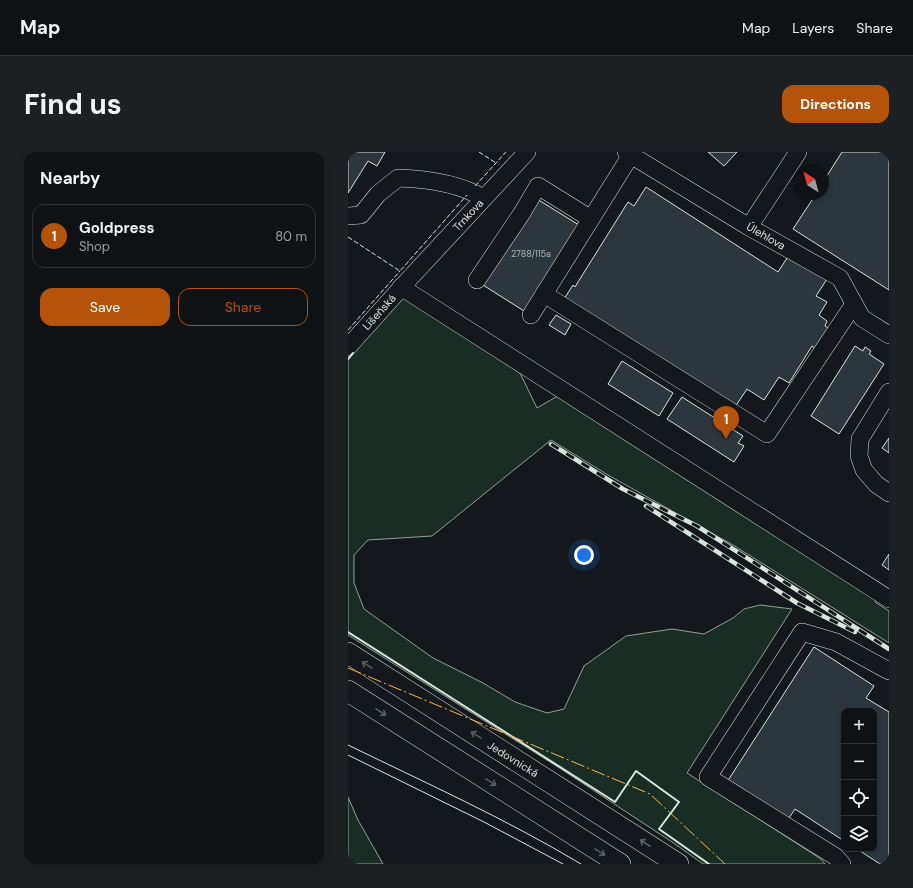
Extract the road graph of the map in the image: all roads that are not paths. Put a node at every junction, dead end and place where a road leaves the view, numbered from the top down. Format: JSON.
{"nodes":[{"id":1,"x":527,"y":152,"type":"edge"},
{"id":2,"x":798,"y":152,"type":"edge"},
{"id":3,"x":629,"y":153,"type":"edge"},
{"id":4,"x":484,"y":198,"type":"junction"},
{"id":5,"x":348,"y":216,"type":"edge"},
{"id":6,"x":591,"y":219,"type":"junction"},
{"id":7,"x":750,"y":227,"type":"junction"},
{"id":8,"x":477,"y":280,"type":"dead end"},
{"id":9,"x":406,"y":282,"type":"junction"},
{"id":10,"x":544,"y":294,"type":"junction"},
{"id":11,"x":854,"y":304,"type":"junction"},
{"id":12,"x":531,"y":315,"type":"dead end"},
{"id":13,"x":889,"y":335,"type":"edge"},
{"id":14,"x":348,"y":347,"type":"edge"},
{"id":15,"x":889,"y":392,"type":"edge"},
{"id":16,"x":889,"y":493,"type":"edge"},
{"id":17,"x":889,"y":599,"type":"edge"},
{"id":18,"x":348,"y":654,"type":"edge"},
{"id":19,"x":889,"y":671,"type":"edge"},
{"id":20,"x":348,"y":691,"type":"edge"},
{"id":21,"x":620,"y":864,"type":"edge"},
{"id":22,"x":678,"y":864,"type":"edge"},
{"id":23,"x":842,"y":864,"type":"edge"}],
"edges":[{"from":1,"to":4,"type":"street","name":"Trnkova"},
{"from":2,"to":7,"type":"street"},
{"from":3,"to":6,"type":"street"},
{"from":3,"to":7,"type":"street","name":"Úlehlova"},
{"from":4,"to":5,"type":"street"},
{"from":4,"to":9,"type":"street","name":"Trnkova"},
{"from":6,"to":8,"type":"street"},
{"from":6,"to":10,"type":"street"},
{"from":7,"to":11,"type":"street","name":"Úlehlova"},
{"from":9,"to":14,"type":"street","name":"Líšeňská"},
{"from":9,"to":17,"type":"street"},
{"from":10,"to":11,"type":"street"},
{"from":10,"to":12,"type":"street"},
{"from":11,"to":13,"type":"street","name":"Úlehlova"},
{"from":15,"to":16,"type":"street"},
{"from":22,"to":18,"type":"main road","name":"Jedovnická","one_way":true},
{"from":19,"to":23,"type":"street"},
{"from":20,"to":21,"type":"main road","one_way":true}]}
